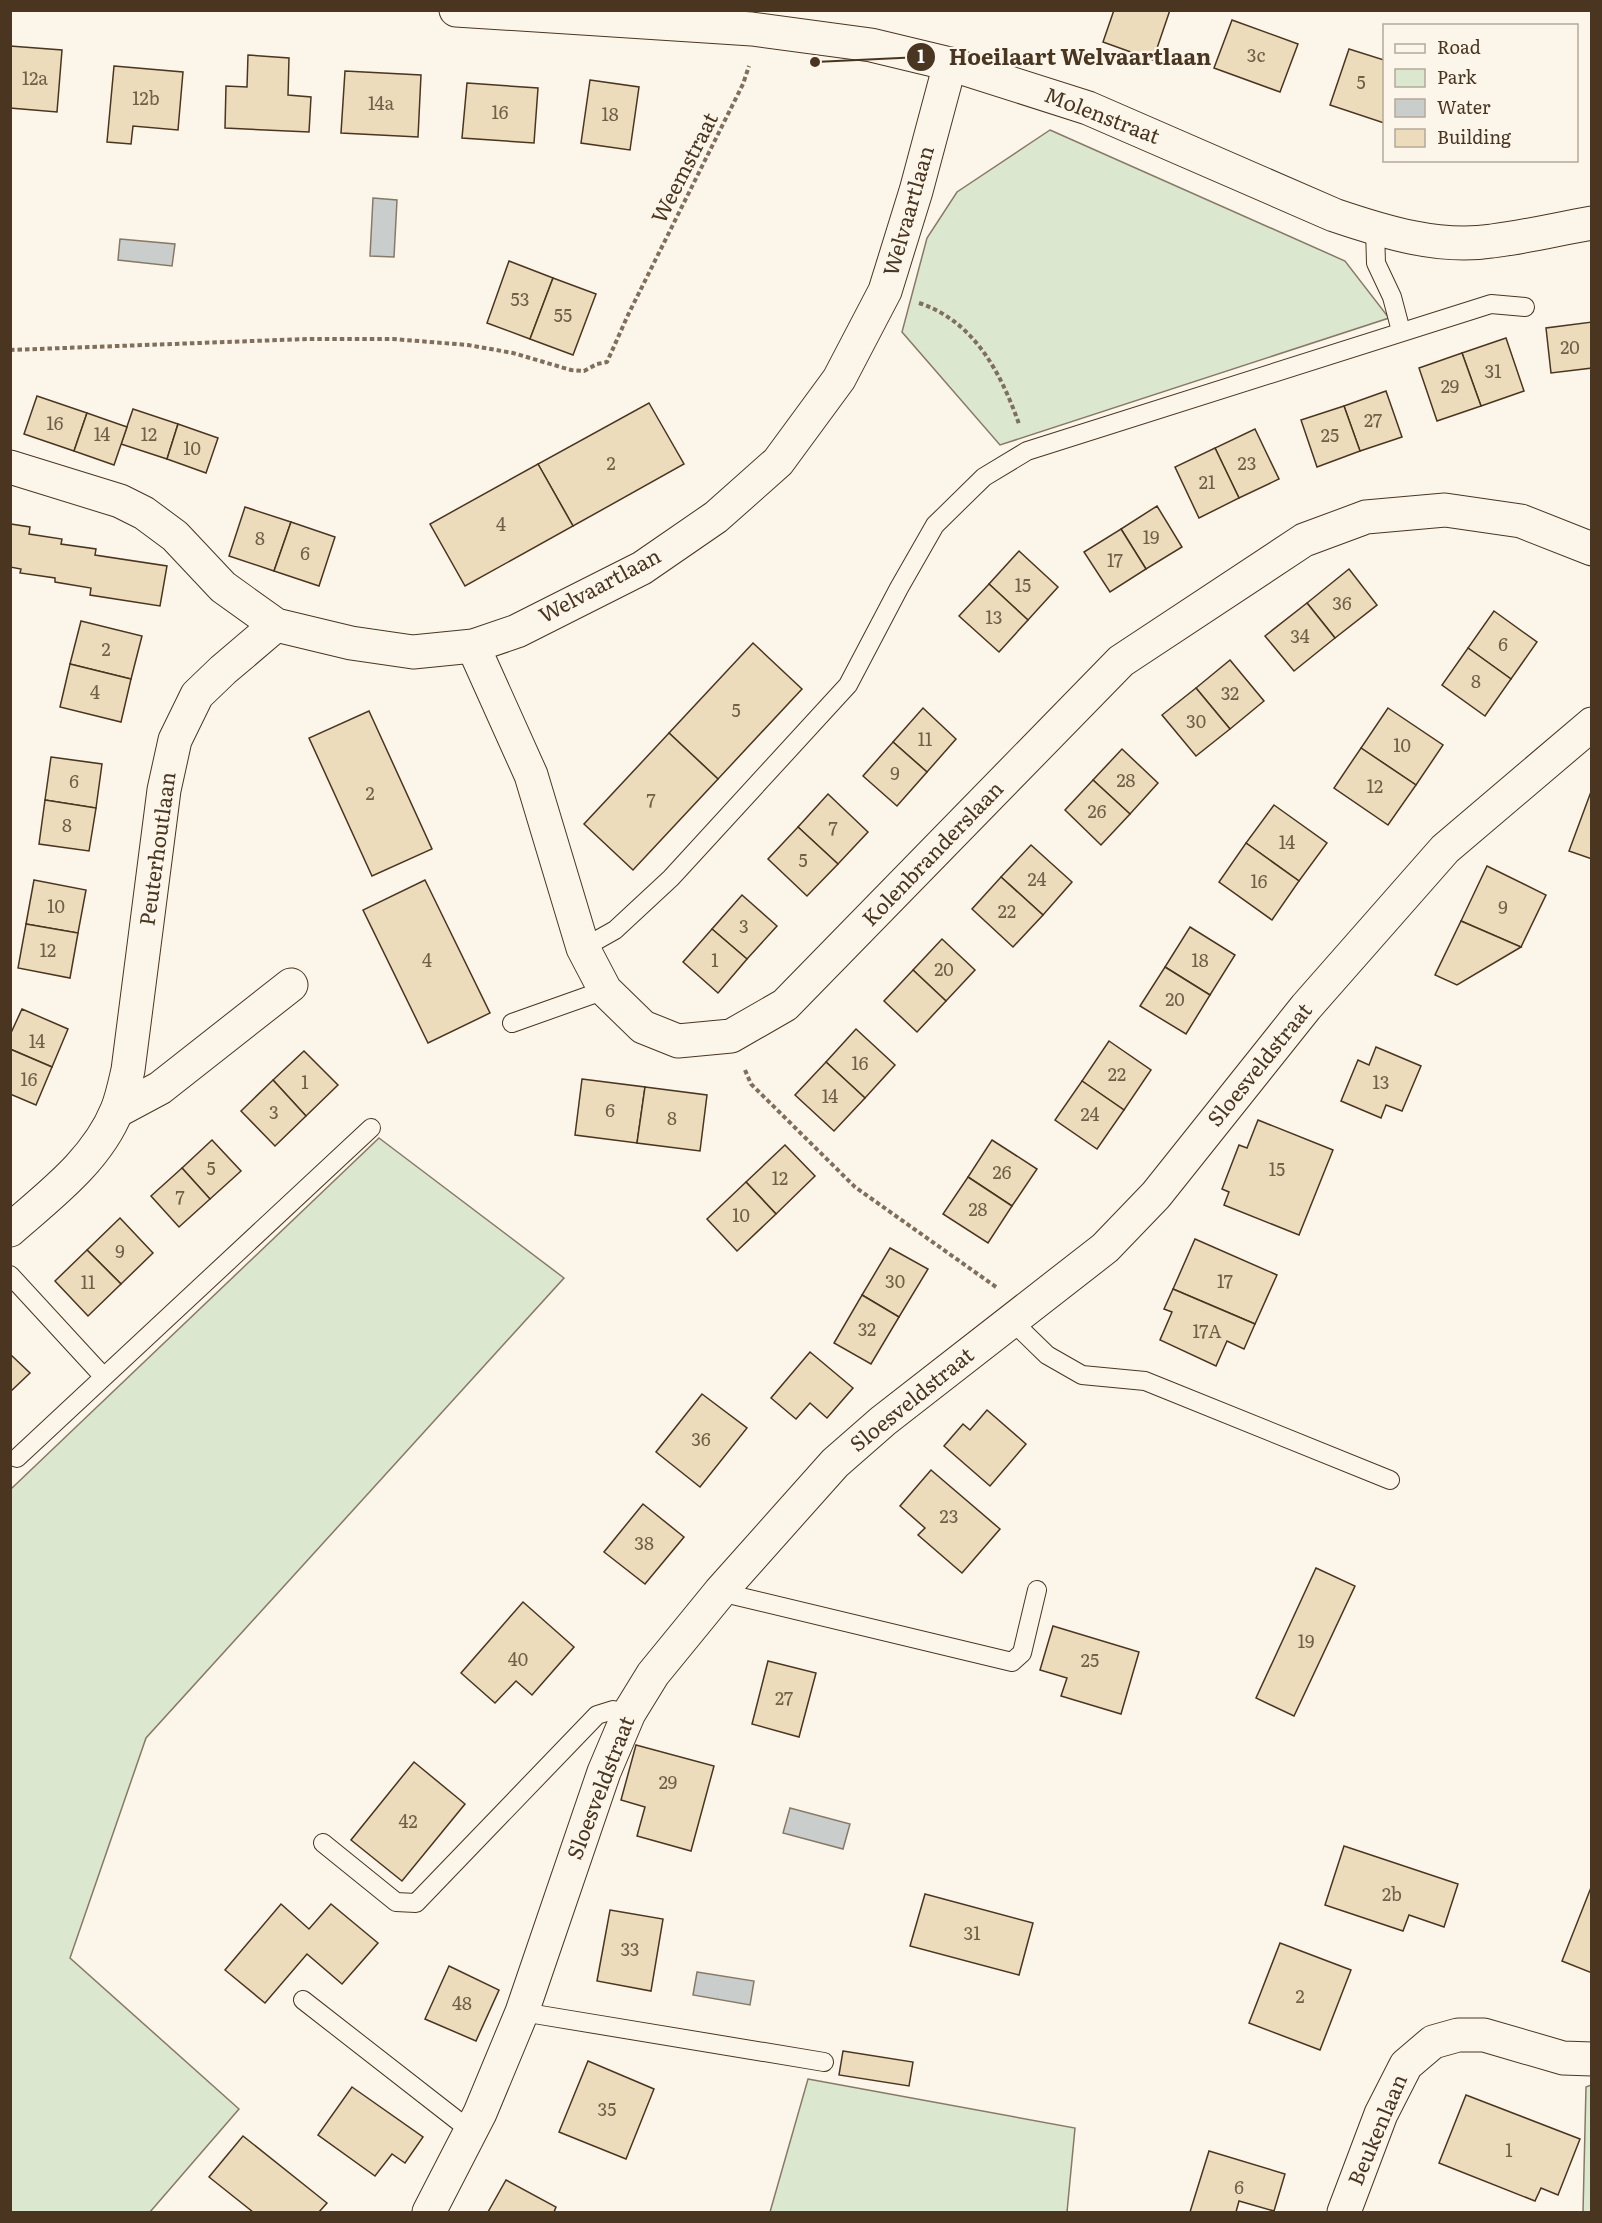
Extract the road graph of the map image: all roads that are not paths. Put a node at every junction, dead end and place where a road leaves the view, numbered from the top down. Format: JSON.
{"nodes":[{"id":1,"x":456,"y":10,"type":"edge"},
{"id":2,"x":950,"y":64,"type":"junction"},
{"id":3,"x":1592,"y":222,"type":"edge"},
{"id":4,"x":1375,"y":229,"type":"junction"},
{"id":5,"x":1525,"y":307,"type":"dead end"},
{"id":6,"x":1401,"y":331,"type":"junction"},
{"id":7,"x":10,"y":468,"type":"edge"},
{"id":8,"x":1592,"y":549,"type":"edge"},
{"id":9,"x":276,"y":625,"type":"junction"},
{"id":10,"x":473,"y":646,"type":"junction"},
{"id":11,"x":1592,"y":724,"type":"edge"},
{"id":12,"x":582,"y":948,"type":"junction"},
{"id":13,"x":291,"y":985,"type":"dead end"},
{"id":14,"x":605,"y":990,"type":"junction"},
{"id":15,"x":512,"y":1023,"type":"dead end"},
{"id":16,"x":117,"y":1111,"type":"junction"},
{"id":17,"x":371,"y":1128,"type":"dead end"},
{"id":18,"x":10,"y":1230,"type":"edge"},
{"id":19,"x":10,"y":1275,"type":"edge"},
{"id":20,"x":1017,"y":1317,"type":"junction"},
{"id":21,"x":103,"y":1376,"type":"junction"},
{"id":22,"x":16,"y":1458,"type":"dead end"},
{"id":23,"x":1390,"y":1480,"type":"dead end"},
{"id":24,"x":1037,"y":1590,"type":"dead end"},
{"id":25,"x":720,"y":1592,"type":"junction"},
{"id":26,"x":629,"y":1713,"type":"junction"},
{"id":27,"x":323,"y":1843,"type":"dead end"},
{"id":28,"x":303,"y":2000,"type":"dead end"},
{"id":29,"x":522,"y":2012,"type":"junction"},
{"id":30,"x":1592,"y":2059,"type":"edge"},
{"id":31,"x":824,"y":2062,"type":"dead end"},
{"id":32,"x":471,"y":2131,"type":"junction"},
{"id":33,"x":429,"y":2212,"type":"edge"},
{"id":34,"x":1344,"y":2212,"type":"edge"}],
"edges":[{"from":1,"to":2,"type":"street","name":"Molenstraat"},
{"from":2,"to":4,"type":"street","name":"Molenstraat"},
{"from":2,"to":10,"type":"street","name":"Welvaartlaan"},
{"from":3,"to":4,"type":"street","name":"Molenstraat"},
{"from":4,"to":6,"type":"lane"},
{"from":5,"to":6,"type":"lane"},
{"from":6,"to":12,"type":"lane"},
{"from":7,"to":9,"type":"street","name":"Welvaartlaan"},
{"from":8,"to":14,"type":"street","name":"Kolenbranderslaan"},
{"from":9,"to":10,"type":"street","name":"Welvaartlaan"},
{"from":9,"to":16,"type":"street","name":"Peuterhoutlaan"},
{"from":10,"to":12,"type":"street","name":"Kolenbranderslaan"},
{"from":11,"to":20,"type":"street","name":"Sloesveldstraat"},
{"from":12,"to":14,"type":"street","name":"Kolenbranderslaan"},
{"from":13,"to":16,"type":"street"},
{"from":14,"to":15,"type":"lane"},
{"from":16,"to":18,"type":"street","name":"Peuterhoutlaan"},
{"from":17,"to":21,"type":"lane"},
{"from":19,"to":21,"type":"lane"},
{"from":20,"to":23,"type":"lane"},
{"from":20,"to":25,"type":"street","name":"Sloesveldstraat"},
{"from":21,"to":22,"type":"lane"},
{"from":24,"to":25,"type":"lane"},
{"from":25,"to":26,"type":"street","name":"Sloesveldstraat"},
{"from":26,"to":27,"type":"lane"},
{"from":26,"to":29,"type":"street","name":"Sloesveldstraat"},
{"from":28,"to":32,"type":"lane"},
{"from":29,"to":31,"type":"lane"},
{"from":29,"to":32,"type":"street","name":"Sloesveldstraat"},
{"from":30,"to":34,"type":"street","name":"Beukenlaan"},
{"from":32,"to":33,"type":"street","name":"Sloesveldstraat"}]}
